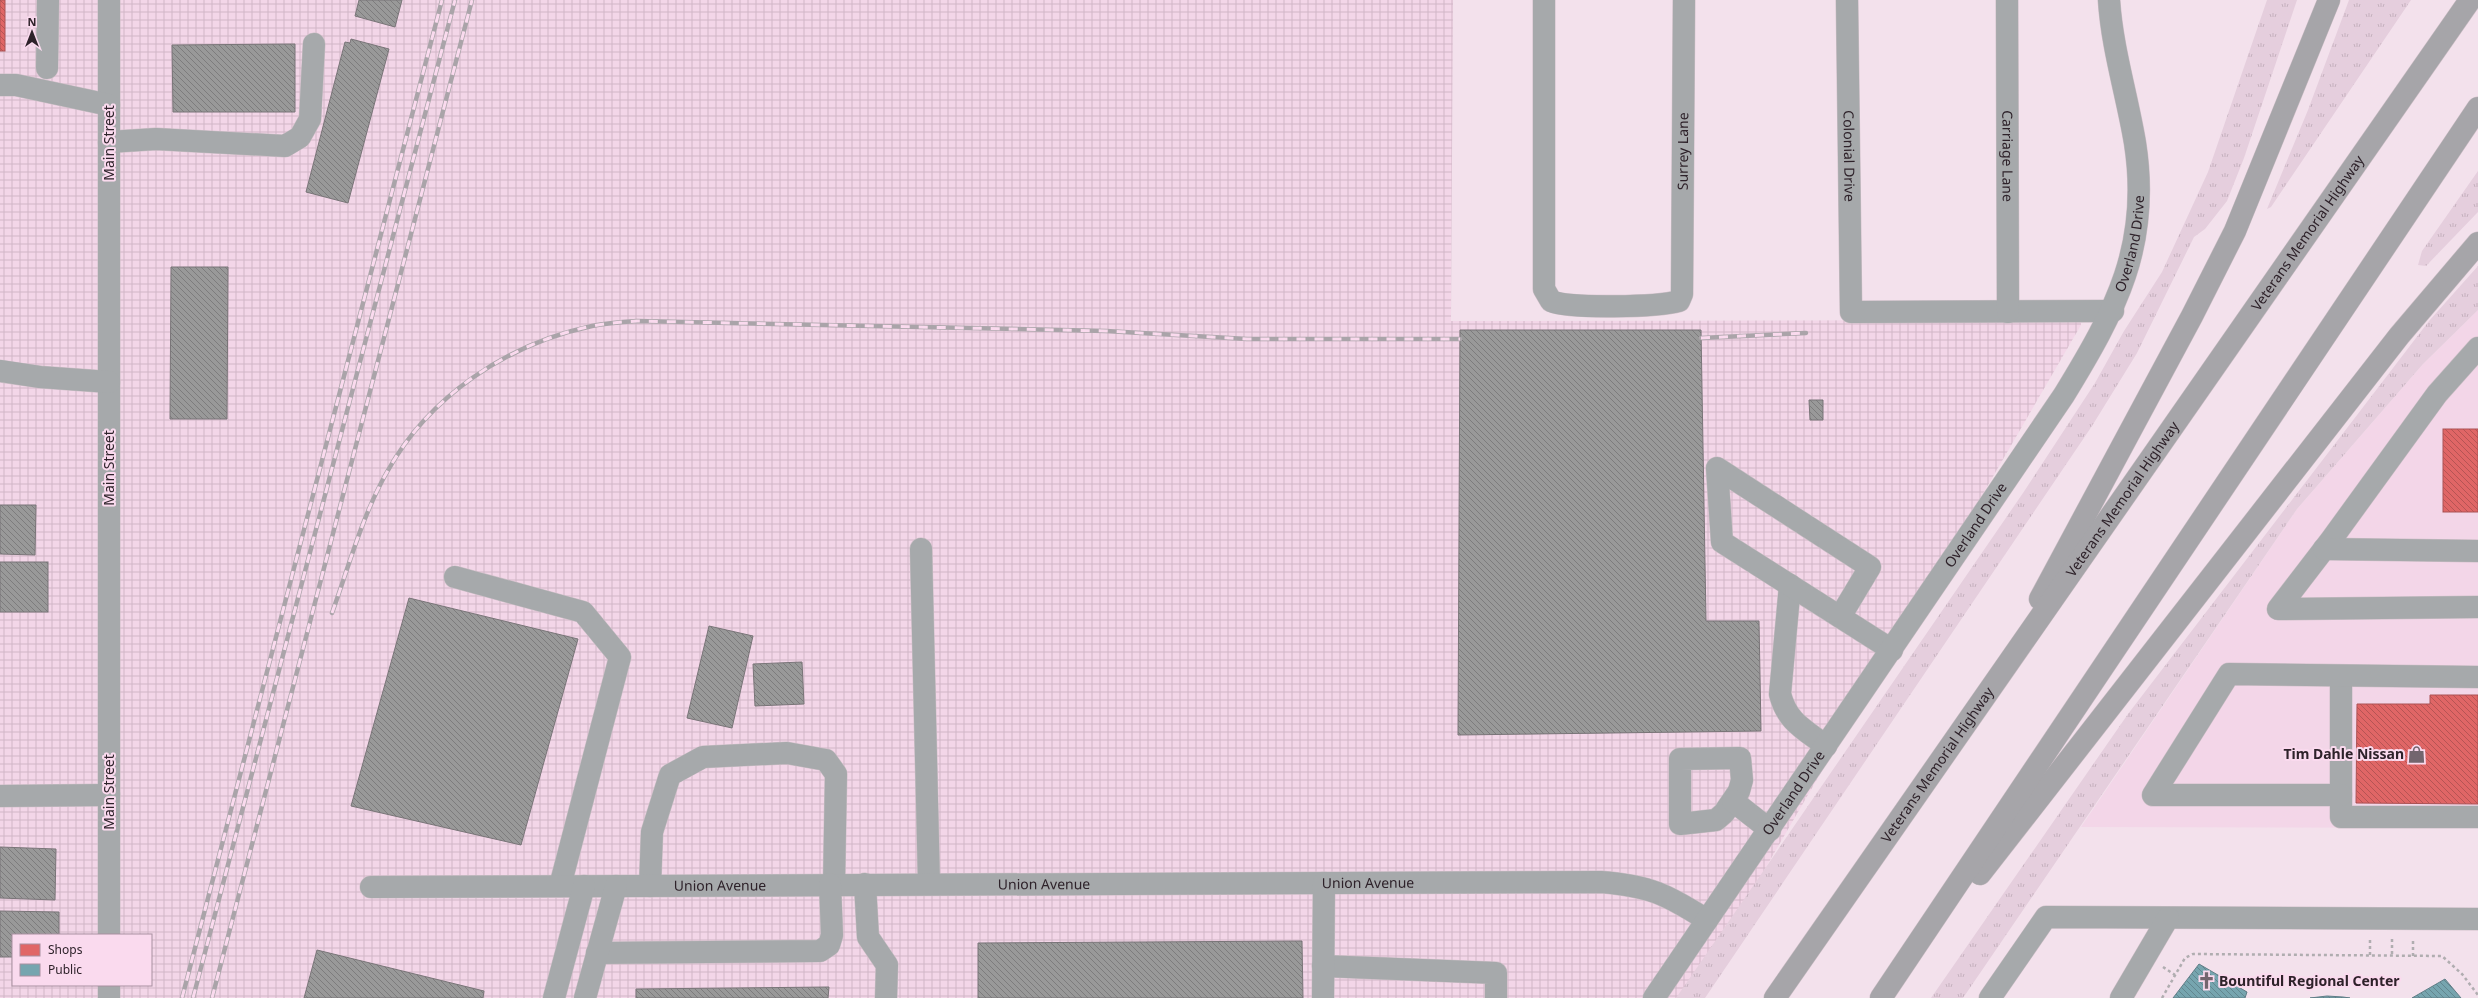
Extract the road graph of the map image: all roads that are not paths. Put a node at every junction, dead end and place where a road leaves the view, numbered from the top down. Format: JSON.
{"nodes":[{"id":1,"x":48,"y":0,"type":"edge"},
{"id":2,"x":109,"y":0,"type":"edge"},
{"id":3,"x":1544,"y":0,"type":"edge"},
{"id":4,"x":1684,"y":0,"type":"edge"},
{"id":5,"x":1847,"y":0,"type":"edge"},
{"id":6,"x":2007,"y":0,"type":"edge"},
{"id":7,"x":2109,"y":0,"type":"edge"},
{"id":8,"x":2329,"y":0,"type":"edge"},
{"id":9,"x":2470,"y":0,"type":"edge"},
{"id":10,"x":314,"y":44,"type":"dead end"},
{"id":11,"x":47,"y":68,"type":"dead end"},
{"id":12,"x":0,"y":85,"type":"edge"},
{"id":13,"x":109,"y":105,"type":"junction"},
{"id":14,"x":2478,"y":108,"type":"edge"},
{"id":15,"x":109,"y":142,"type":"junction"},
{"id":16,"x":2478,"y":244,"type":"edge"},
{"id":17,"x":2113,"y":311,"type":"junction"},
{"id":18,"x":2008,"y":312,"type":"junction"},
{"id":19,"x":2478,"y":348,"type":"edge"},
{"id":20,"x":0,"y":371,"type":"edge"},
{"id":21,"x":109,"y":382,"type":"junction"},
{"id":22,"x":921,"y":549,"type":"dead end"},
{"id":23,"x":2324,"y":549,"type":"junction"},
{"id":24,"x":2478,"y":550,"type":"edge"},
{"id":25,"x":454,"y":577,"type":"dead end"},
{"id":26,"x":1790,"y":585,"type":"junction"},
{"id":27,"x":2478,"y":607,"type":"edge"},
{"id":28,"x":1840,"y":617,"type":"junction"},
{"id":29,"x":1892,"y":650,"type":"junction"},
{"id":30,"x":2007,"y":666,"type":"junction"},
{"id":31,"x":2341,"y":677,"type":"junction"},
{"id":32,"x":2478,"y":677,"type":"edge"},
{"id":33,"x":1826,"y":746,"type":"junction"},
{"id":34,"x":109,"y":795,"type":"junction"},
{"id":35,"x":2341,"y":795,"type":"junction"},
{"id":36,"x":0,"y":796,"type":"edge"},
{"id":37,"x":1733,"y":801,"type":"dead end"},
{"id":38,"x":2478,"y":818,"type":"edge"},
{"id":39,"x":1770,"y":830,"type":"junction"},
{"id":40,"x":1324,"y":883,"type":"junction"},
{"id":41,"x":832,"y":884,"type":"junction"},
{"id":42,"x":865,"y":884,"type":"junction"},
{"id":43,"x":929,"y":884,"type":"junction"},
{"id":44,"x":560,"y":886,"type":"junction"},
{"id":45,"x":584,"y":886,"type":"junction"},
{"id":46,"x":616,"y":886,"type":"junction"},
{"id":47,"x":650,"y":886,"type":"junction"},
{"id":48,"x":371,"y":887,"type":"dead end"},
{"id":49,"x":2168,"y":918,"type":"junction"},
{"id":50,"x":2478,"y":919,"type":"edge"},
{"id":51,"x":1707,"y":920,"type":"junction"},
{"id":52,"x":109,"y":934,"type":"edge"},
{"id":53,"x":597,"y":953,"type":"junction"},
{"id":54,"x":1323,"y":966,"type":"junction"},
{"id":55,"x":109,"y":986,"type":"edge"},
{"id":56,"x":109,"y":998,"type":"edge"},
{"id":57,"x":554,"y":998,"type":"edge"},
{"id":58,"x":585,"y":998,"type":"edge"},
{"id":59,"x":886,"y":998,"type":"edge"},
{"id":60,"x":1323,"y":998,"type":"edge"},
{"id":61,"x":1496,"y":998,"type":"edge"},
{"id":62,"x":1654,"y":998,"type":"edge"},
{"id":63,"x":1775,"y":998,"type":"edge"},
{"id":64,"x":1882,"y":998,"type":"edge"},
{"id":65,"x":1990,"y":998,"type":"edge"},
{"id":66,"x":2121,"y":998,"type":"edge"}],
"edges":[{"from":1,"to":11,"type":"street"},
{"from":2,"to":13,"type":"street","name":"Main Street"},
{"from":3,"to":4,"type":"street","name":"Surrey Lane"},
{"from":5,"to":18,"type":"street","name":"Colonial Drive"},
{"from":6,"to":18,"type":"street","name":"Carriage Lane"},
{"from":7,"to":17,"type":"street","name":"Overland Drive"},
{"from":8,"to":30,"type":"highway"},
{"from":9,"to":30,"type":"highway","name":"Veterans Memorial Highway"},
{"from":10,"to":15,"type":"street"},
{"from":12,"to":13,"type":"street"},
{"from":13,"to":15,"type":"street","name":"Main Street"},
{"from":14,"to":64,"type":"highway"},
{"from":15,"to":21,"type":"street","name":"Main Street"},
{"from":16,"to":64,"type":"highway"},
{"from":17,"to":18,"type":"street"},
{"from":17,"to":29,"type":"street","name":"Overland Drive"},
{"from":19,"to":23,"type":"street"},
{"from":20,"to":21,"type":"street"},
{"from":21,"to":34,"type":"street","name":"Main Street"},
{"from":22,"to":43,"type":"street"},
{"from":23,"to":24,"type":"street"},
{"from":23,"to":27,"type":"street"},
{"from":25,"to":44,"type":"street"},
{"from":26,"to":28,"type":"street"},
{"from":26,"to":28,"type":"street"},
{"from":26,"to":33,"type":"street"},
{"from":28,"to":29,"type":"street"},
{"from":29,"to":33,"type":"street","name":"Overland Drive"},
{"from":30,"to":63,"type":"highway","name":"Veterans Memorial Highway"},
{"from":31,"to":32,"type":"street"},
{"from":31,"to":35,"type":"street"},
{"from":31,"to":35,"type":"street"},
{"from":33,"to":39,"type":"street","name":"Overland Drive"},
{"from":34,"to":36,"type":"street"},
{"from":34,"to":52,"type":"street","name":"Main Street"},
{"from":35,"to":38,"type":"street"},
{"from":37,"to":39,"type":"street"},
{"from":39,"to":51,"type":"street","name":"Overland Drive"},
{"from":40,"to":43,"type":"street","name":"Union Avenue"},
{"from":40,"to":51,"type":"street","name":"Union Avenue"},
{"from":40,"to":54,"type":"street"},
{"from":41,"to":42,"type":"street","name":"Union Avenue"},
{"from":41,"to":47,"type":"street","name":"Union Avenue"},
{"from":41,"to":47,"type":"street"},
{"from":41,"to":53,"type":"street"},
{"from":42,"to":43,"type":"street","name":"Union Avenue"},
{"from":42,"to":59,"type":"street"},
{"from":44,"to":45,"type":"street","name":"Union Avenue"},
{"from":44,"to":48,"type":"street","name":"Union Avenue"},
{"from":45,"to":46,"type":"street","name":"Union Avenue"},
{"from":45,"to":57,"type":"street"},
{"from":46,"to":47,"type":"street","name":"Union Avenue"},
{"from":46,"to":53,"type":"street"},
{"from":49,"to":50,"type":"street"},
{"from":49,"to":65,"type":"street"},
{"from":49,"to":66,"type":"street"},
{"from":51,"to":62,"type":"street","name":"Overland Drive"},
{"from":53,"to":58,"type":"street"},
{"from":54,"to":60,"type":"street"},
{"from":54,"to":61,"type":"street"},
{"from":55,"to":56,"type":"street"}]}
